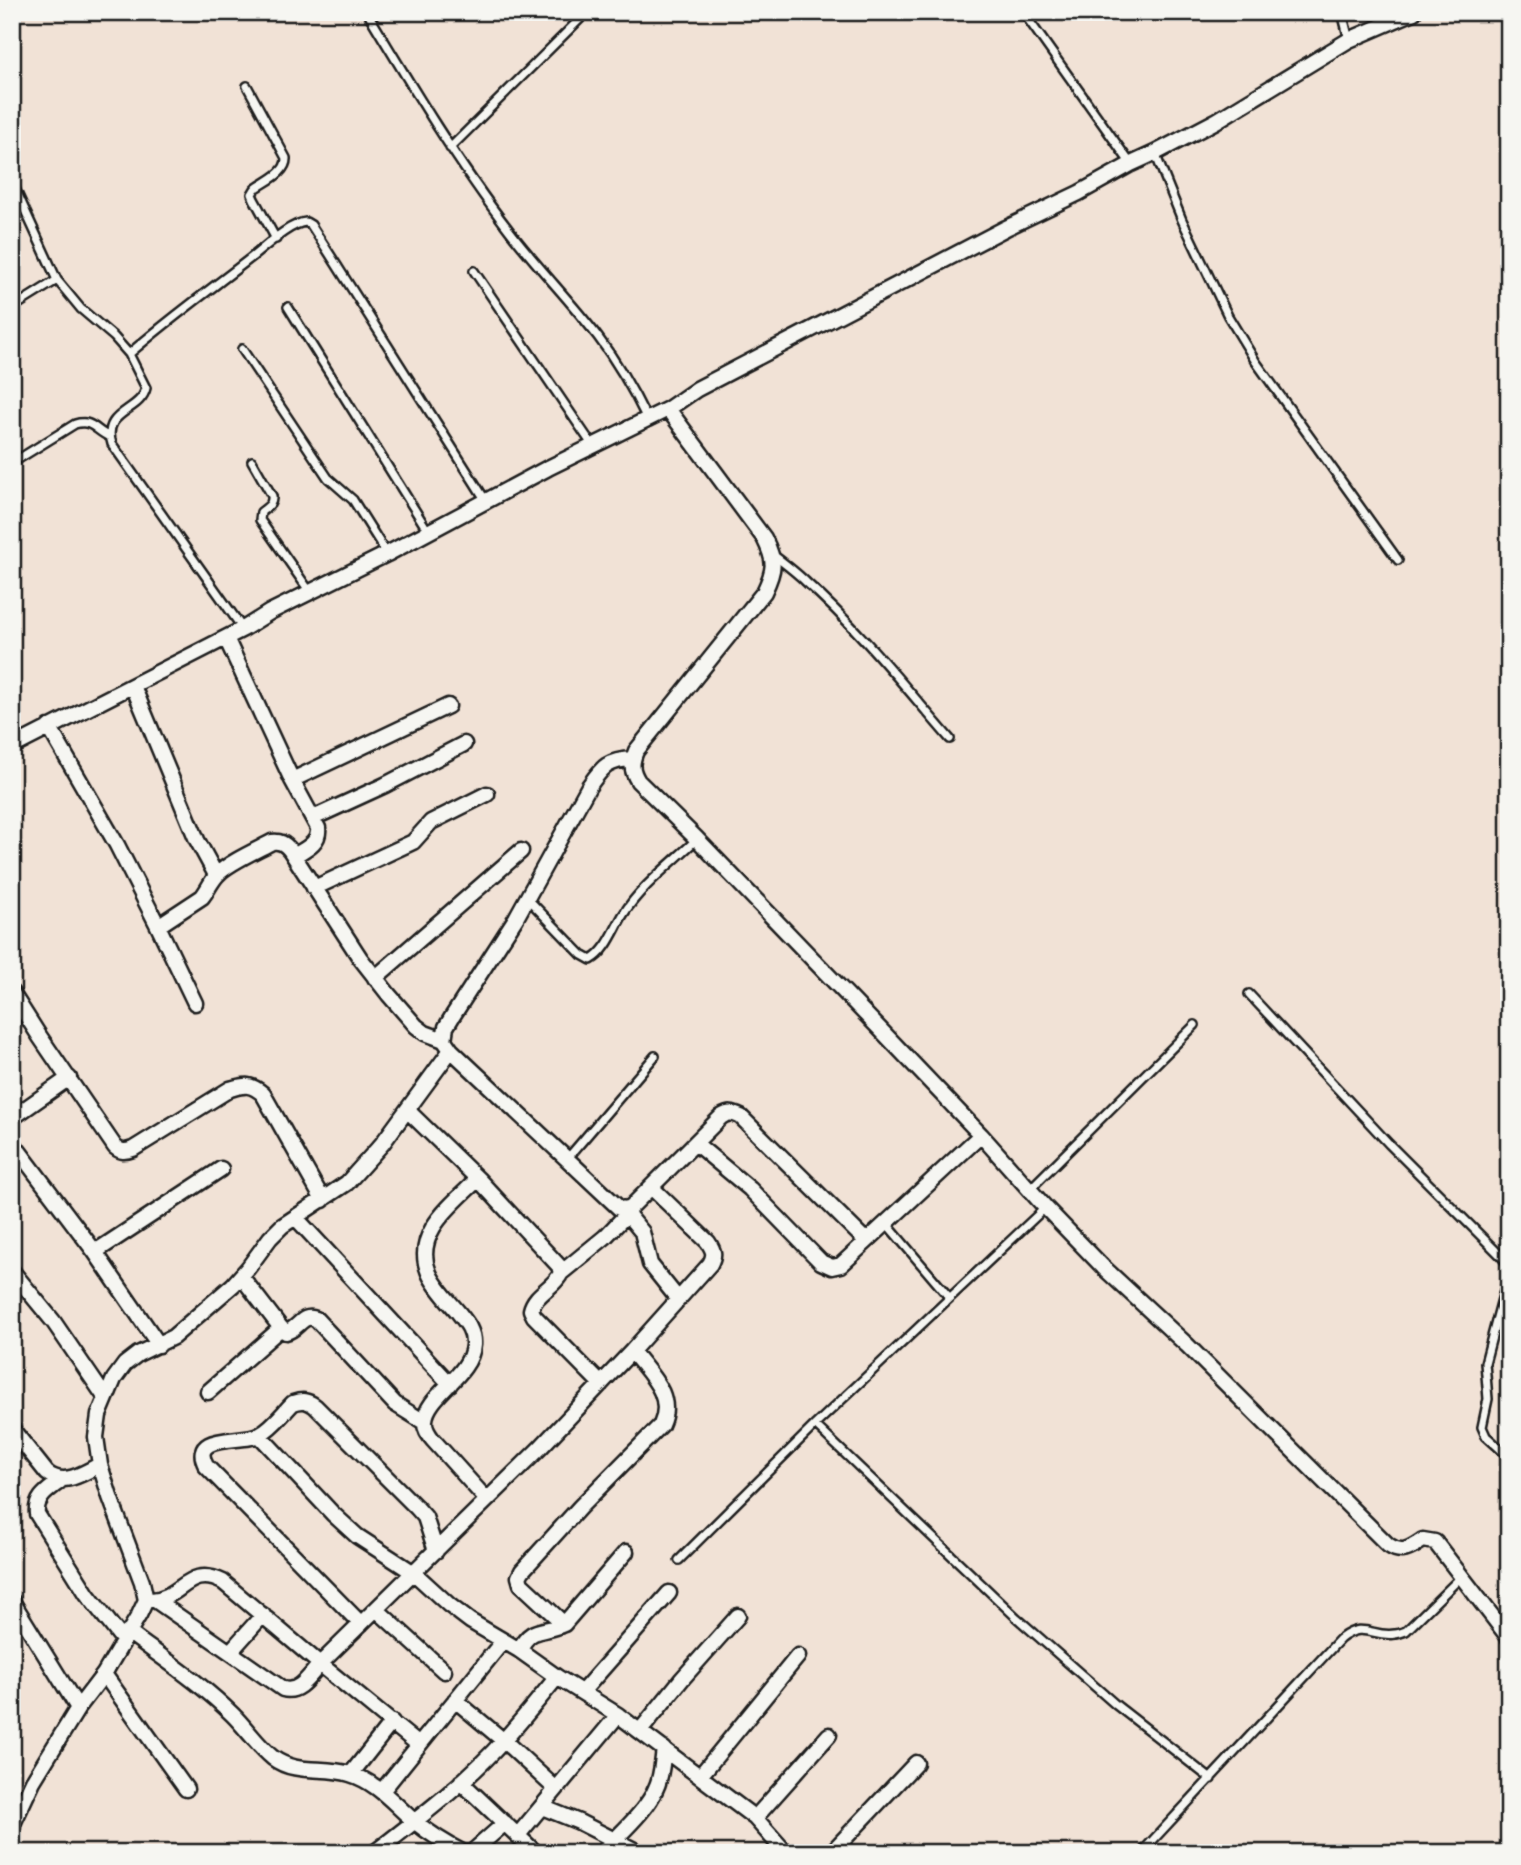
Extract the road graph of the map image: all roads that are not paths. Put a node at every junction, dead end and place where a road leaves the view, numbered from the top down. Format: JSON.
{"nodes":[{"id":1,"x":367,"y":12,"type":"edge"},
{"id":2,"x":587,"y":12,"type":"edge"},
{"id":3,"x":1023,"y":12,"type":"edge"},
{"id":4,"x":1342,"y":12,"type":"edge"},
{"id":5,"x":1414,"y":12,"type":"edge"},
{"id":6,"x":1349,"y":40,"type":"junction"},
{"id":7,"x":247,"y":86,"type":"dead end"},
{"id":8,"x":450,"y":148,"type":"junction"},
{"id":9,"x":1155,"y":153,"type":"junction"},
{"id":10,"x":1131,"y":164,"type":"junction"},
{"id":11,"x":12,"y":182,"type":"edge"},
{"id":12,"x":276,"y":239,"type":"junction"},
{"id":13,"x":474,"y":271,"type":"dead end"},
{"id":14,"x":57,"y":280,"type":"junction"},
{"id":15,"x":288,"y":307,"type":"dead end"},
{"id":16,"x":12,"y":308,"type":"edge"},
{"id":17,"x":242,"y":349,"type":"dead end"},
{"id":18,"x":129,"y":354,"type":"junction"},
{"id":19,"x":667,"y":409,"type":"junction"},
{"id":20,"x":647,"y":419,"type":"junction"},
{"id":21,"x":110,"y":436,"type":"junction"},
{"id":22,"x":593,"y":446,"type":"junction"},
{"id":23,"x":252,"y":461,"type":"dead end"},
{"id":24,"x":12,"y":463,"type":"edge"},
{"id":25,"x":486,"y":502,"type":"junction"},
{"id":26,"x":429,"y":532,"type":"junction"},
{"id":27,"x":387,"y":554,"type":"junction"},
{"id":28,"x":772,"y":554,"type":"junction"},
{"id":29,"x":1398,"y":560,"type":"dead end"},
{"id":30,"x":310,"y":592,"type":"junction"},
{"id":31,"x":243,"y":629,"type":"junction"},
{"id":32,"x":226,"y":638,"type":"junction"},
{"id":33,"x":133,"y":685,"type":"junction"},
{"id":34,"x":449,"y":706,"type":"dead end"},
{"id":35,"x":49,"y":727,"type":"junction"},
{"id":36,"x":950,"y":739,"type":"dead end"},
{"id":37,"x":464,"y":744,"type":"dead end"},
{"id":38,"x":12,"y":747,"type":"edge"},
{"id":39,"x":632,"y":759,"type":"junction"},
{"id":40,"x":292,"y":780,"type":"junction"},
{"id":41,"x":487,"y":794,"type":"dead end"},
{"id":42,"x":313,"y":818,"type":"junction"},
{"id":43,"x":697,"y":839,"type":"junction"},
{"id":44,"x":521,"y":851,"type":"dead end"},
{"id":45,"x":294,"y":856,"type":"junction"},
{"id":46,"x":216,"y":875,"type":"junction"},
{"id":47,"x":314,"y":888,"type":"junction"},
{"id":48,"x":527,"y":898,"type":"junction"},
{"id":49,"x":158,"y":926,"type":"junction"},
{"id":50,"x":375,"y":978,"type":"junction"},
{"id":51,"x":12,"y":993,"type":"edge"},
{"id":52,"x":1249,"y":994,"type":"dead end"},
{"id":53,"x":195,"y":1003,"type":"dead end"},
{"id":54,"x":1195,"y":1025,"type":"dead end"},
{"id":55,"x":448,"y":1045,"type":"junction"},
{"id":56,"x":655,"y":1056,"type":"dead end"},
{"id":57,"x":69,"y":1078,"type":"junction"},
{"id":58,"x":407,"y":1110,"type":"junction"},
{"id":59,"x":12,"y":1118,"type":"edge"},
{"id":60,"x":981,"y":1135,"type":"junction"},
{"id":61,"x":12,"y":1142,"type":"edge"},
{"id":62,"x":695,"y":1143,"type":"junction"},
{"id":63,"x":567,"y":1159,"type":"junction"},
{"id":64,"x":221,"y":1169,"type":"dead end"},
{"id":65,"x":478,"y":1179,"type":"junction"},
{"id":66,"x":651,"y":1188,"type":"junction"},
{"id":67,"x":1030,"y":1190,"type":"junction"},
{"id":68,"x":323,"y":1200,"type":"junction"},
{"id":69,"x":1045,"y":1207,"type":"junction"},
{"id":70,"x":625,"y":1211,"type":"junction"},
{"id":71,"x":296,"y":1217,"type":"junction"},
{"id":72,"x":886,"y":1223,"type":"junction"},
{"id":73,"x":866,"y":1241,"type":"junction"},
{"id":74,"x":95,"y":1252,"type":"junction"},
{"id":75,"x":12,"y":1271,"type":"edge"},
{"id":76,"x":1509,"y":1271,"type":"edge"},
{"id":77,"x":561,"y":1273,"type":"junction"},
{"id":78,"x":241,"y":1276,"type":"junction"},
{"id":79,"x":949,"y":1297,"type":"junction"},
{"id":80,"x":678,"y":1300,"type":"junction"},
{"id":81,"x":281,"y":1328,"type":"junction"},
{"id":82,"x":159,"y":1345,"type":"junction"},
{"id":83,"x":632,"y":1351,"type":"junction"},
{"id":84,"x":450,"y":1384,"type":"junction"},
{"id":85,"x":601,"y":1384,"type":"junction"},
{"id":86,"x":208,"y":1392,"type":"dead end"},
{"id":87,"x":105,"y":1397,"type":"junction"},
{"id":88,"x":424,"y":1422,"type":"junction"},
{"id":89,"x":815,"y":1424,"type":"junction"},
{"id":90,"x":12,"y":1429,"type":"edge"},
{"id":91,"x":259,"y":1435,"type":"junction"},
{"id":92,"x":1509,"y":1457,"type":"edge"},
{"id":93,"x":100,"y":1465,"type":"junction"},
{"id":94,"x":60,"y":1480,"type":"junction"},
{"id":95,"x":487,"y":1500,"type":"junction"},
{"id":96,"x":436,"y":1551,"type":"junction"},
{"id":97,"x":626,"y":1552,"type":"dead end"},
{"id":98,"x":679,"y":1560,"type":"dead end"},
{"id":99,"x":414,"y":1573,"type":"junction"},
{"id":100,"x":1461,"y":1577,"type":"junction"},
{"id":101,"x":669,"y":1593,"type":"dead end"},
{"id":102,"x":150,"y":1600,"type":"junction"},
{"id":103,"x":12,"y":1601,"type":"edge"},
{"id":104,"x":376,"y":1609,"type":"junction"},
{"id":105,"x":263,"y":1615,"type":"junction"},
{"id":106,"x":738,"y":1616,"type":"dead end"},
{"id":107,"x":564,"y":1623,"type":"junction"},
{"id":108,"x":361,"y":1624,"type":"junction"},
{"id":109,"x":126,"y":1636,"type":"junction"},
{"id":110,"x":1509,"y":1638,"type":"edge"},
{"id":111,"x":503,"y":1641,"type":"junction"},
{"id":112,"x":519,"y":1650,"type":"junction"},
{"id":113,"x":230,"y":1652,"type":"junction"},
{"id":114,"x":798,"y":1656,"type":"dead end"},
{"id":115,"x":320,"y":1664,"type":"junction"},
{"id":116,"x":444,"y":1671,"type":"dead end"},
{"id":117,"x":104,"y":1674,"type":"junction"},
{"id":118,"x":557,"y":1677,"type":"junction"},
{"id":119,"x":582,"y":1692,"type":"junction"},
{"id":120,"x":455,"y":1700,"type":"junction"},
{"id":121,"x":78,"y":1708,"type":"junction"},
{"id":122,"x":618,"y":1715,"type":"junction"},
{"id":123,"x":391,"y":1722,"type":"junction"},
{"id":124,"x":640,"y":1731,"type":"junction"},
{"id":125,"x":829,"y":1735,"type":"dead end"},
{"id":126,"x":504,"y":1741,"type":"junction"},
{"id":127,"x":419,"y":1745,"type":"junction"},
{"id":128,"x":664,"y":1749,"type":"junction"},
{"id":129,"x":916,"y":1763,"type":"dead end"},
{"id":130,"x":351,"y":1774,"type":"junction"},
{"id":131,"x":701,"y":1776,"type":"junction"},
{"id":132,"x":1211,"y":1779,"type":"junction"},
{"id":133,"x":461,"y":1782,"type":"junction"},
{"id":134,"x":186,"y":1788,"type":"dead end"},
{"id":135,"x":556,"y":1789,"type":"junction"},
{"id":136,"x":382,"y":1791,"type":"junction"},
{"id":137,"x":542,"y":1807,"type":"junction"},
{"id":138,"x":14,"y":1818,"type":"edge"},
{"id":139,"x":755,"y":1818,"type":"junction"},
{"id":140,"x":415,"y":1821,"type":"junction"},
{"id":141,"x":505,"y":1822,"type":"junction"},
{"id":142,"x":518,"y":1835,"type":"junction"},
{"id":143,"x":614,"y":1839,"type":"junction"},
{"id":144,"x":373,"y":1853,"type":"edge"},
{"id":145,"x":464,"y":1853,"type":"edge"},
{"id":146,"x":471,"y":1853,"type":"edge"},
{"id":147,"x":536,"y":1853,"type":"edge"},
{"id":148,"x":602,"y":1853,"type":"edge"},
{"id":149,"x":640,"y":1853,"type":"edge"},
{"id":150,"x":786,"y":1853,"type":"edge"},
{"id":151,"x":831,"y":1853,"type":"edge"},
{"id":152,"x":1141,"y":1853,"type":"edge"}],
"edges":[{"from":1,"to":8,"type":"lane"},
{"from":2,"to":8,"type":"lane"},
{"from":3,"to":10,"type":"lane"},
{"from":4,"to":6,"type":"lane"},
{"from":5,"to":6,"type":"street"},
{"from":6,"to":9,"type":"street"},
{"from":7,"to":12,"type":"lane"},
{"from":8,"to":20,"type":"lane"},
{"from":9,"to":10,"type":"street"},
{"from":9,"to":29,"type":"lane"},
{"from":10,"to":19,"type":"street"},
{"from":11,"to":14,"type":"lane"},
{"from":12,"to":18,"type":"lane"},
{"from":12,"to":25,"type":"lane"},
{"from":13,"to":22,"type":"lane"},
{"from":14,"to":16,"type":"lane"},
{"from":14,"to":18,"type":"lane"},
{"from":15,"to":26,"type":"lane"},
{"from":17,"to":27,"type":"lane"},
{"from":18,"to":21,"type":"lane"},
{"from":19,"to":20,"type":"street"},
{"from":19,"to":28,"type":"street"},
{"from":20,"to":22,"type":"street"},
{"from":21,"to":24,"type":"lane"},
{"from":21,"to":31,"type":"lane"},
{"from":22,"to":25,"type":"street"},
{"from":23,"to":30,"type":"lane"},
{"from":25,"to":26,"type":"street"},
{"from":26,"to":27,"type":"street"},
{"from":27,"to":30,"type":"street"},
{"from":28,"to":36,"type":"lane"},
{"from":28,"to":39,"type":"street"},
{"from":30,"to":31,"type":"street"},
{"from":31,"to":32,"type":"street"},
{"from":32,"to":33,"type":"street"},
{"from":32,"to":40,"type":"street"},
{"from":33,"to":35,"type":"street"},
{"from":33,"to":46,"type":"street"},
{"from":34,"to":40,"type":"street"},
{"from":35,"to":38,"type":"street"},
{"from":35,"to":49,"type":"street"},
{"from":37,"to":42,"type":"street"},
{"from":39,"to":43,"type":"street"},
{"from":39,"to":48,"type":"street"},
{"from":40,"to":42,"type":"street"},
{"from":41,"to":47,"type":"street"},
{"from":42,"to":45,"type":"street"},
{"from":43,"to":48,"type":"lane"},
{"from":43,"to":60,"type":"street"},
{"from":44,"to":50,"type":"street"},
{"from":45,"to":46,"type":"street"},
{"from":45,"to":47,"type":"street"},
{"from":46,"to":49,"type":"street"},
{"from":47,"to":50,"type":"street"},
{"from":48,"to":55,"type":"street"},
{"from":49,"to":53,"type":"street"},
{"from":50,"to":55,"type":"street"},
{"from":51,"to":57,"type":"street"},
{"from":52,"to":76,"type":"lane"},
{"from":54,"to":67,"type":"lane"},
{"from":55,"to":58,"type":"street"},
{"from":55,"to":63,"type":"street"},
{"from":56,"to":63,"type":"lane"},
{"from":57,"to":59,"type":"street"},
{"from":57,"to":68,"type":"street"},
{"from":58,"to":65,"type":"street"},
{"from":58,"to":68,"type":"street"},
{"from":60,"to":67,"type":"street"},
{"from":60,"to":72,"type":"street"},
{"from":61,"to":74,"type":"street"},
{"from":62,"to":66,"type":"street"},
{"from":62,"to":73,"type":"street"},
{"from":62,"to":73,"type":"street"},
{"from":63,"to":70,"type":"street"},
{"from":64,"to":74,"type":"street"},
{"from":65,"to":77,"type":"street"},
{"from":65,"to":84,"type":"street"},
{"from":66,"to":70,"type":"street"},
{"from":66,"to":80,"type":"street"},
{"from":67,"to":69,"type":"street"},
{"from":68,"to":71,"type":"street"},
{"from":69,"to":79,"type":"lane"},
{"from":69,"to":100,"type":"street"},
{"from":70,"to":77,"type":"street"},
{"from":70,"to":80,"type":"street"},
{"from":71,"to":78,"type":"street"},
{"from":71,"to":84,"type":"street"},
{"from":72,"to":73,"type":"street"},
{"from":72,"to":79,"type":"lane"},
{"from":74,"to":82,"type":"street"},
{"from":75,"to":87,"type":"street"},
{"from":76,"to":92,"type":"lane"},
{"from":77,"to":85,"type":"street"},
{"from":78,"to":81,"type":"street"},
{"from":78,"to":82,"type":"street"},
{"from":79,"to":89,"type":"lane"},
{"from":80,"to":83,"type":"street"},
{"from":81,"to":86,"type":"street"},
{"from":81,"to":88,"type":"street"},
{"from":82,"to":87,"type":"street"},
{"from":83,"to":85,"type":"street"},
{"from":83,"to":107,"type":"street"},
{"from":84,"to":88,"type":"street"},
{"from":85,"to":95,"type":"street"},
{"from":87,"to":93,"type":"street"},
{"from":88,"to":95,"type":"street"},
{"from":89,"to":98,"type":"lane"},
{"from":89,"to":132,"type":"lane"},
{"from":90,"to":94,"type":"street"},
{"from":91,"to":96,"type":"street"},
{"from":91,"to":99,"type":"street"},
{"from":91,"to":108,"type":"street"},
{"from":93,"to":94,"type":"street"},
{"from":93,"to":102,"type":"street"},
{"from":94,"to":109,"type":"street"},
{"from":95,"to":96,"type":"street"},
{"from":96,"to":99,"type":"street"},
{"from":97,"to":107,"type":"street"},
{"from":99,"to":104,"type":"street"},
{"from":99,"to":111,"type":"street"},
{"from":100,"to":110,"type":"street"},
{"from":100,"to":132,"type":"lane"},
{"from":101,"to":119,"type":"street"},
{"from":102,"to":105,"type":"street"},
{"from":102,"to":109,"type":"street"},
{"from":102,"to":113,"type":"street"},
{"from":103,"to":121,"type":"street"},
{"from":104,"to":108,"type":"street"},
{"from":104,"to":116,"type":"street"},
{"from":105,"to":113,"type":"street"},
{"from":105,"to":115,"type":"street"},
{"from":106,"to":124,"type":"street"},
{"from":107,"to":112,"type":"street"},
{"from":108,"to":115,"type":"street"},
{"from":109,"to":117,"type":"street"},
{"from":109,"to":130,"type":"street"},
{"from":111,"to":112,"type":"street"},
{"from":111,"to":120,"type":"street"},
{"from":112,"to":118,"type":"street"},
{"from":113,"to":115,"type":"street"},
{"from":114,"to":131,"type":"street"},
{"from":115,"to":123,"type":"street"},
{"from":117,"to":121,"type":"street"},
{"from":117,"to":134,"type":"street"},
{"from":118,"to":119,"type":"street"},
{"from":118,"to":126,"type":"street"},
{"from":119,"to":122,"type":"street"},
{"from":120,"to":126,"type":"street"},
{"from":120,"to":127,"type":"street"},
{"from":121,"to":138,"type":"street"},
{"from":122,"to":124,"type":"street"},
{"from":122,"to":135,"type":"street"},
{"from":123,"to":127,"type":"street"},
{"from":123,"to":130,"type":"street"},
{"from":124,"to":128,"type":"street"},
{"from":125,"to":139,"type":"street"},
{"from":126,"to":133,"type":"street"},
{"from":126,"to":135,"type":"street"},
{"from":127,"to":136,"type":"street"},
{"from":128,"to":131,"type":"street"},
{"from":128,"to":143,"type":"street"},
{"from":129,"to":151,"type":"street"},
{"from":130,"to":136,"type":"street"},
{"from":131,"to":139,"type":"street"},
{"from":132,"to":152,"type":"lane"},
{"from":133,"to":140,"type":"street"},
{"from":133,"to":141,"type":"street"},
{"from":135,"to":137,"type":"street"},
{"from":136,"to":140,"type":"street"},
{"from":137,"to":142,"type":"street"},
{"from":137,"to":143,"type":"street"},
{"from":139,"to":150,"type":"street"},
{"from":140,"to":144,"type":"street"},
{"from":140,"to":145,"type":"street"},
{"from":141,"to":142,"type":"street"},
{"from":141,"to":146,"type":"street"},
{"from":142,"to":147,"type":"street"},
{"from":143,"to":148,"type":"street"},
{"from":143,"to":149,"type":"street"}]}
